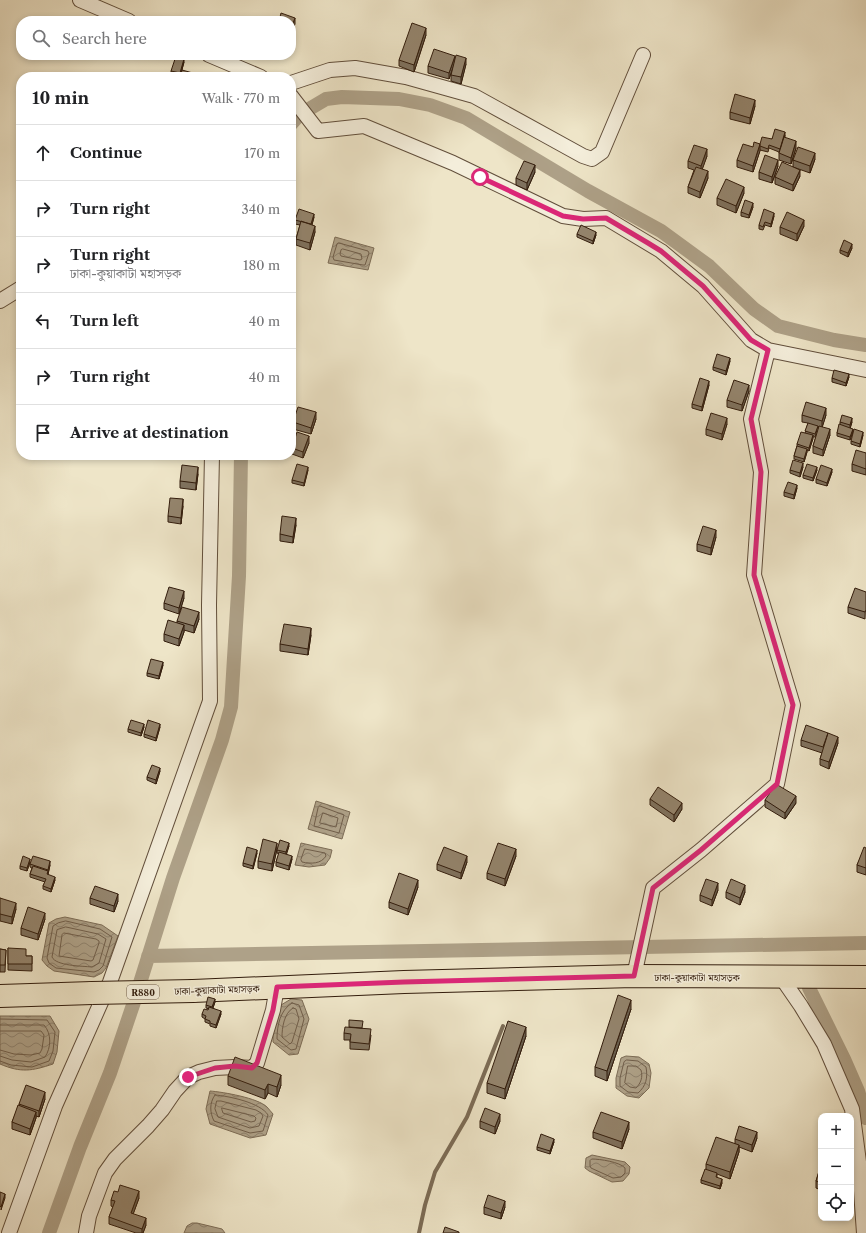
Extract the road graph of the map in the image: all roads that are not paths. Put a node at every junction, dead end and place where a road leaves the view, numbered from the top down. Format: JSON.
{"nodes":[{"id":1,"x":80,"y":0,"type":"edge"},
{"id":2,"x":118,"y":16,"type":"edge"},
{"id":3,"x":643,"y":55,"type":"dead end"},
{"id":4,"x":221,"y":60,"type":"edge"},
{"id":5,"x":249,"y":72,"type":"edge"},
{"id":6,"x":296,"y":81,"type":"edge"},
{"id":7,"x":296,"y":102,"type":"edge"},
{"id":8,"x":16,"y":291,"type":"edge"},
{"id":9,"x":0,"y":301,"type":"edge"},
{"id":10,"x":768,"y":350,"type":"junction"},
{"id":11,"x":866,"y":370,"type":"edge"},
{"id":12,"x":212,"y":460,"type":"edge"},
{"id":13,"x":634,"y":976,"type":"junction"},
{"id":14,"x":781,"y":977,"type":"junction"},
{"id":15,"x":866,"y":977,"type":"edge"},
{"id":16,"x":277,"y":987,"type":"junction"},
{"id":17,"x":0,"y":996,"type":"edge"},
{"id":18,"x":9,"y":1233,"type":"edge"},
{"id":19,"x":86,"y":1233,"type":"edge"},
{"id":20,"x":864,"y":1233,"type":"edge"}],
"edges":[{"from":1,"to":2,"type":"street"},
{"from":3,"to":6,"type":"street"},
{"from":4,"to":5,"type":"street"},
{"from":7,"to":10,"type":"street"},
{"from":8,"to":9,"type":"street"},
{"from":10,"to":11,"type":"street"},
{"from":10,"to":13,"type":"street"},
{"from":12,"to":18,"type":"street"},
{"from":13,"to":14,"type":"main road","name":"ঢাকা-কুয়াকাটা মহাসড়ক","number":"R880"},
{"from":13,"to":16,"type":"main road","name":"ঢাকা-কুয়াকাটা মহাসড়ক","number":"R880"},
{"from":14,"to":15,"type":"main road","name":"ঢাকা-কুয়াকাটা মহাসড়ক","number":"R880"},
{"from":14,"to":20,"type":"street"},
{"from":16,"to":17,"type":"main road","name":"ঢাকা-কুয়াকাটা মহাসড়ক","number":"R880","bridge":true},
{"from":16,"to":19,"type":"street"}]}
